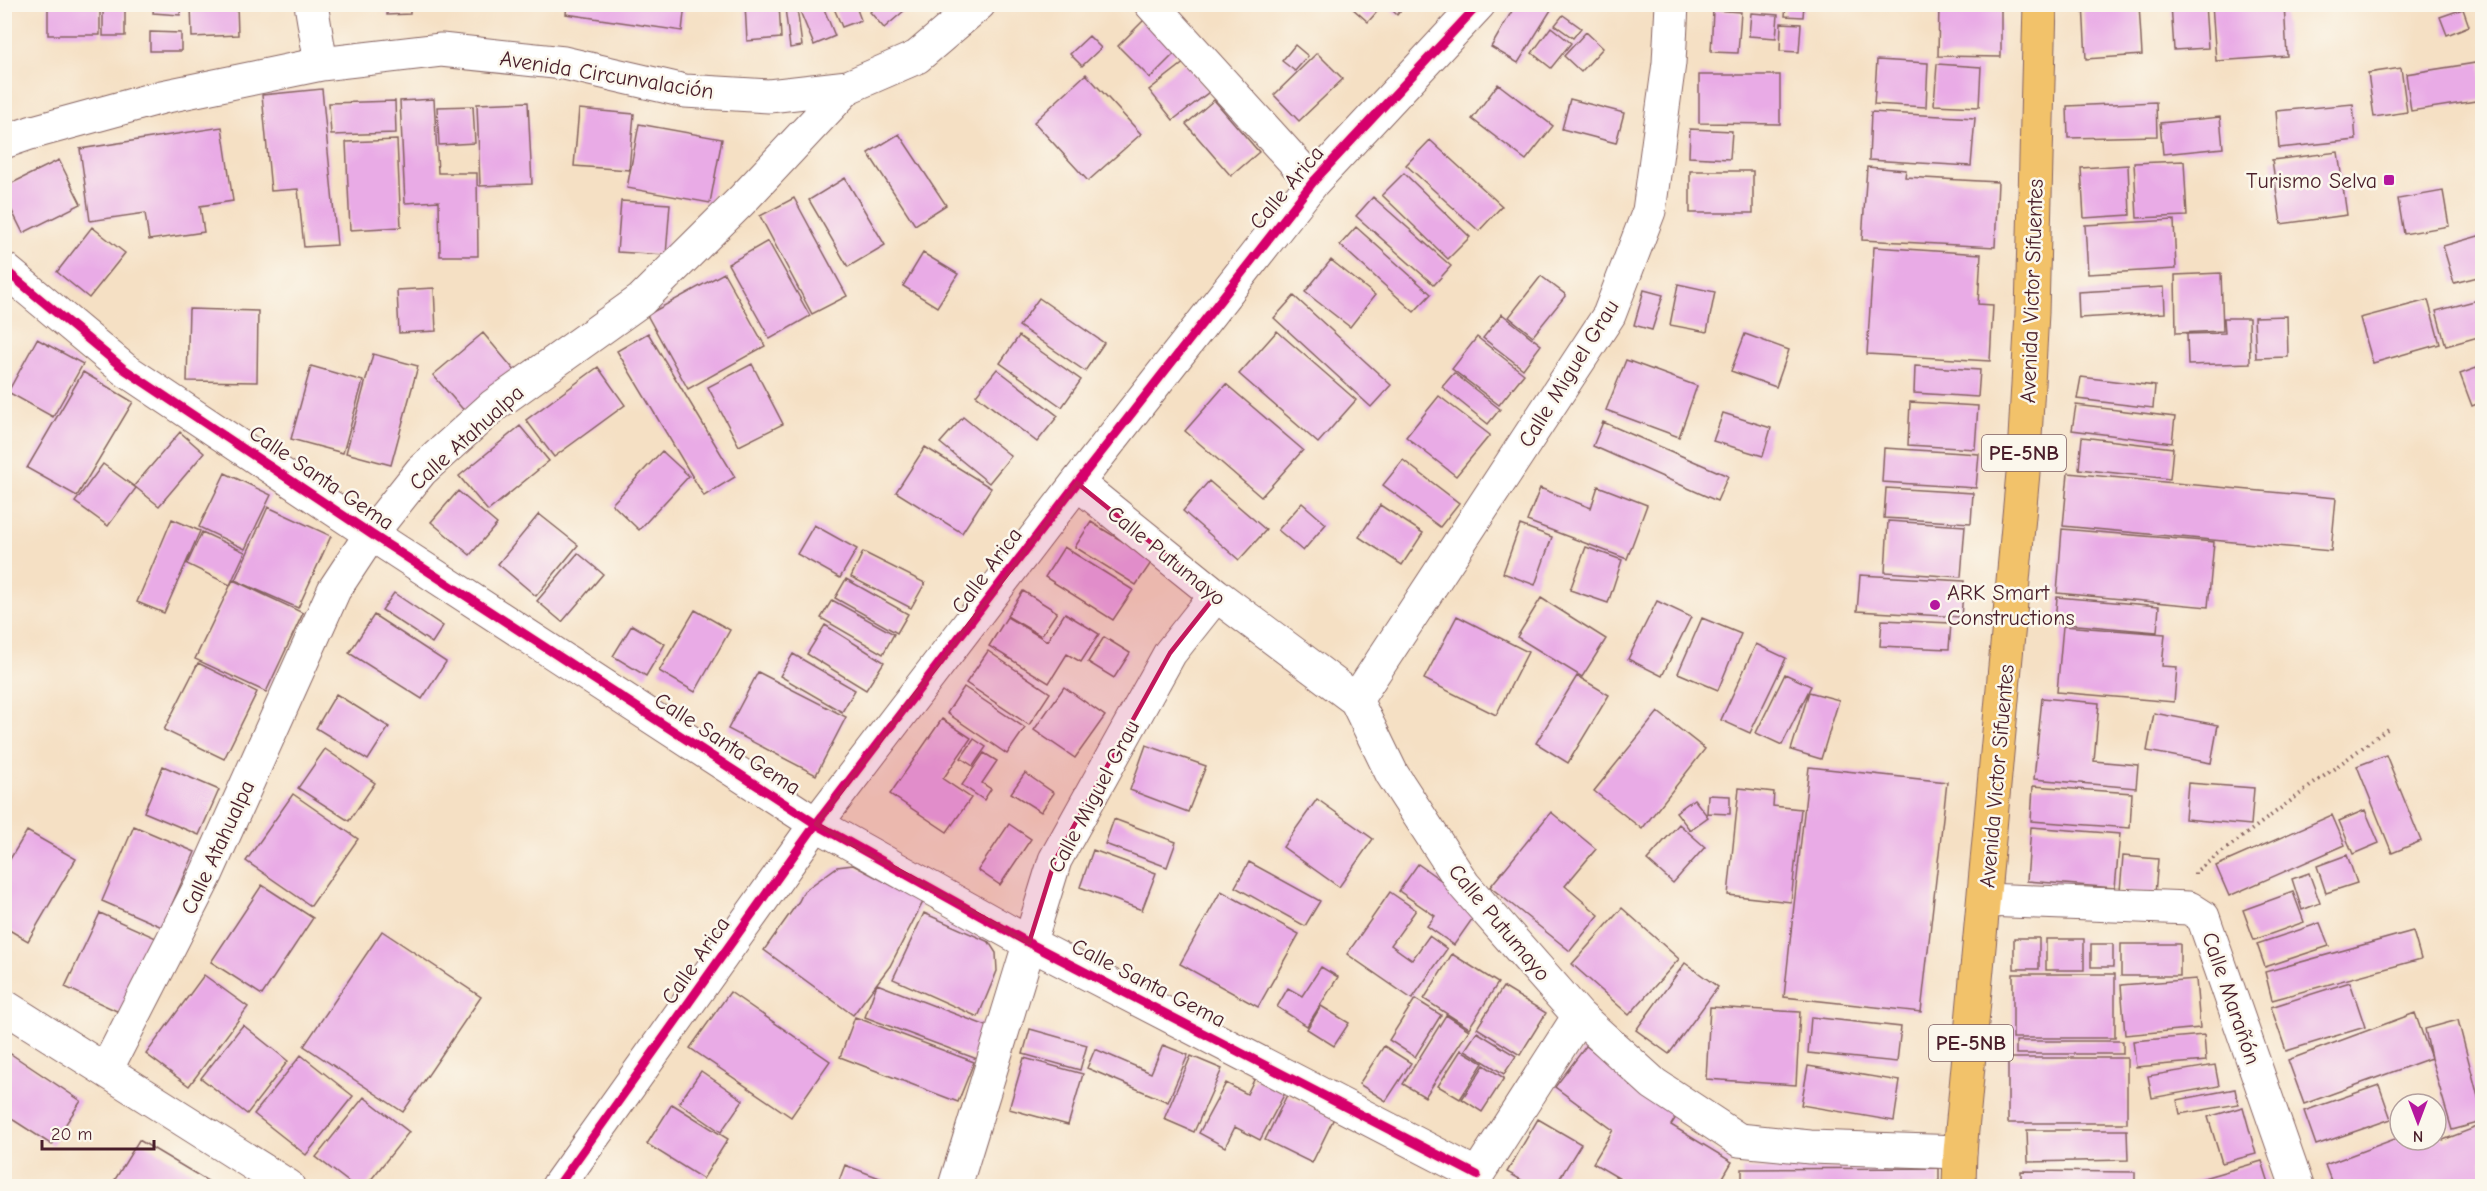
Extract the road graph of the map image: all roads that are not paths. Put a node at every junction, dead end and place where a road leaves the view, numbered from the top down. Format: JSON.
{"nodes":[{"id":1,"x":310,"y":4,"type":"edge"},
{"id":2,"x":979,"y":4,"type":"edge"},
{"id":3,"x":1151,"y":4,"type":"edge"},
{"id":4,"x":1479,"y":4,"type":"edge"},
{"id":5,"x":1672,"y":4,"type":"edge"},
{"id":6,"x":2040,"y":4,"type":"edge"},
{"id":7,"x":321,"y":64,"type":"junction"},
{"id":8,"x":848,"y":87,"type":"junction"},
{"id":9,"x":4,"y":142,"type":"edge"},
{"id":10,"x":1313,"y":182,"type":"junction"},
{"id":11,"x":4,"y":269,"type":"edge"},
{"id":12,"x":1077,"y":483,"type":"junction"},
{"id":13,"x":371,"y":534,"type":"junction"},
{"id":14,"x":1216,"y":595,"type":"junction"},
{"id":15,"x":1356,"y":700,"type":"junction"},
{"id":16,"x":816,"y":824,"type":"junction"},
{"id":17,"x":1984,"y":900,"type":"junction"},
{"id":18,"x":1029,"y":943,"type":"junction"},
{"id":19,"x":4,"y":1006,"type":"edge"},
{"id":20,"x":1579,"y":1016,"type":"junction"},
{"id":21,"x":106,"y":1070,"type":"junction"},
{"id":22,"x":1960,"y":1152,"type":"junction"},
{"id":23,"x":1475,"y":1181,"type":"edge"},
{"id":24,"x":288,"y":1186,"type":"edge"},
{"id":25,"x":558,"y":1186,"type":"edge"},
{"id":26,"x":955,"y":1186,"type":"edge"},
{"id":27,"x":1959,"y":1186,"type":"edge"},
{"id":28,"x":2296,"y":1186,"type":"edge"}],
"edges":[{"from":1,"to":7,"type":"street"},
{"from":2,"to":8,"type":"street","name":"Avenida Circunvalación"},
{"from":3,"to":10,"type":"street"},
{"from":4,"to":10,"type":"street","name":"Calle Arica"},
{"from":5,"to":15,"type":"street","name":"Calle Miguel Grau"},
{"from":6,"to":17,"type":"highway","name":"Avenida Victor Sifuentes","number":"PE-5NB"},
{"from":7,"to":8,"type":"street","name":"Avenida Circunvalación"},
{"from":7,"to":9,"type":"street","name":"Avenida Circunvalación"},
{"from":8,"to":13,"type":"street","name":"Calle Atahualpa"},
{"from":10,"to":12,"type":"street","name":"Calle Arica"},
{"from":11,"to":13,"type":"street","name":"Calle Santa Gema"},
{"from":12,"to":14,"type":"street","name":"Calle Putumayo"},
{"from":12,"to":16,"type":"street","name":"Calle Arica"},
{"from":13,"to":16,"type":"street","name":"Calle Santa Gema"},
{"from":13,"to":21,"type":"street","name":"Calle Atahualpa"},
{"from":14,"to":15,"type":"street","name":"Calle Putumayo"},
{"from":14,"to":18,"type":"street","name":"Calle Miguel Grau"},
{"from":15,"to":20,"type":"street","name":"Calle Putumayo"},
{"from":16,"to":18,"type":"street","name":"Calle Santa Gema"},
{"from":16,"to":25,"type":"street","name":"Calle Arica"},
{"from":17,"to":22,"type":"highway","number":"PE-5NB"},
{"from":17,"to":28,"type":"street","name":"Calle Marañón"},
{"from":18,"to":23,"type":"street","name":"Calle Santa Gema"},
{"from":18,"to":26,"type":"street","name":"Calle Miguel Grau"},
{"from":19,"to":21,"type":"street"},
{"from":20,"to":22,"type":"street","name":"Calle Putumayo"},
{"from":20,"to":23,"type":"street"},
{"from":21,"to":24,"type":"street"},
{"from":22,"to":27,"type":"highway","number":"PE-5NB"}]}
